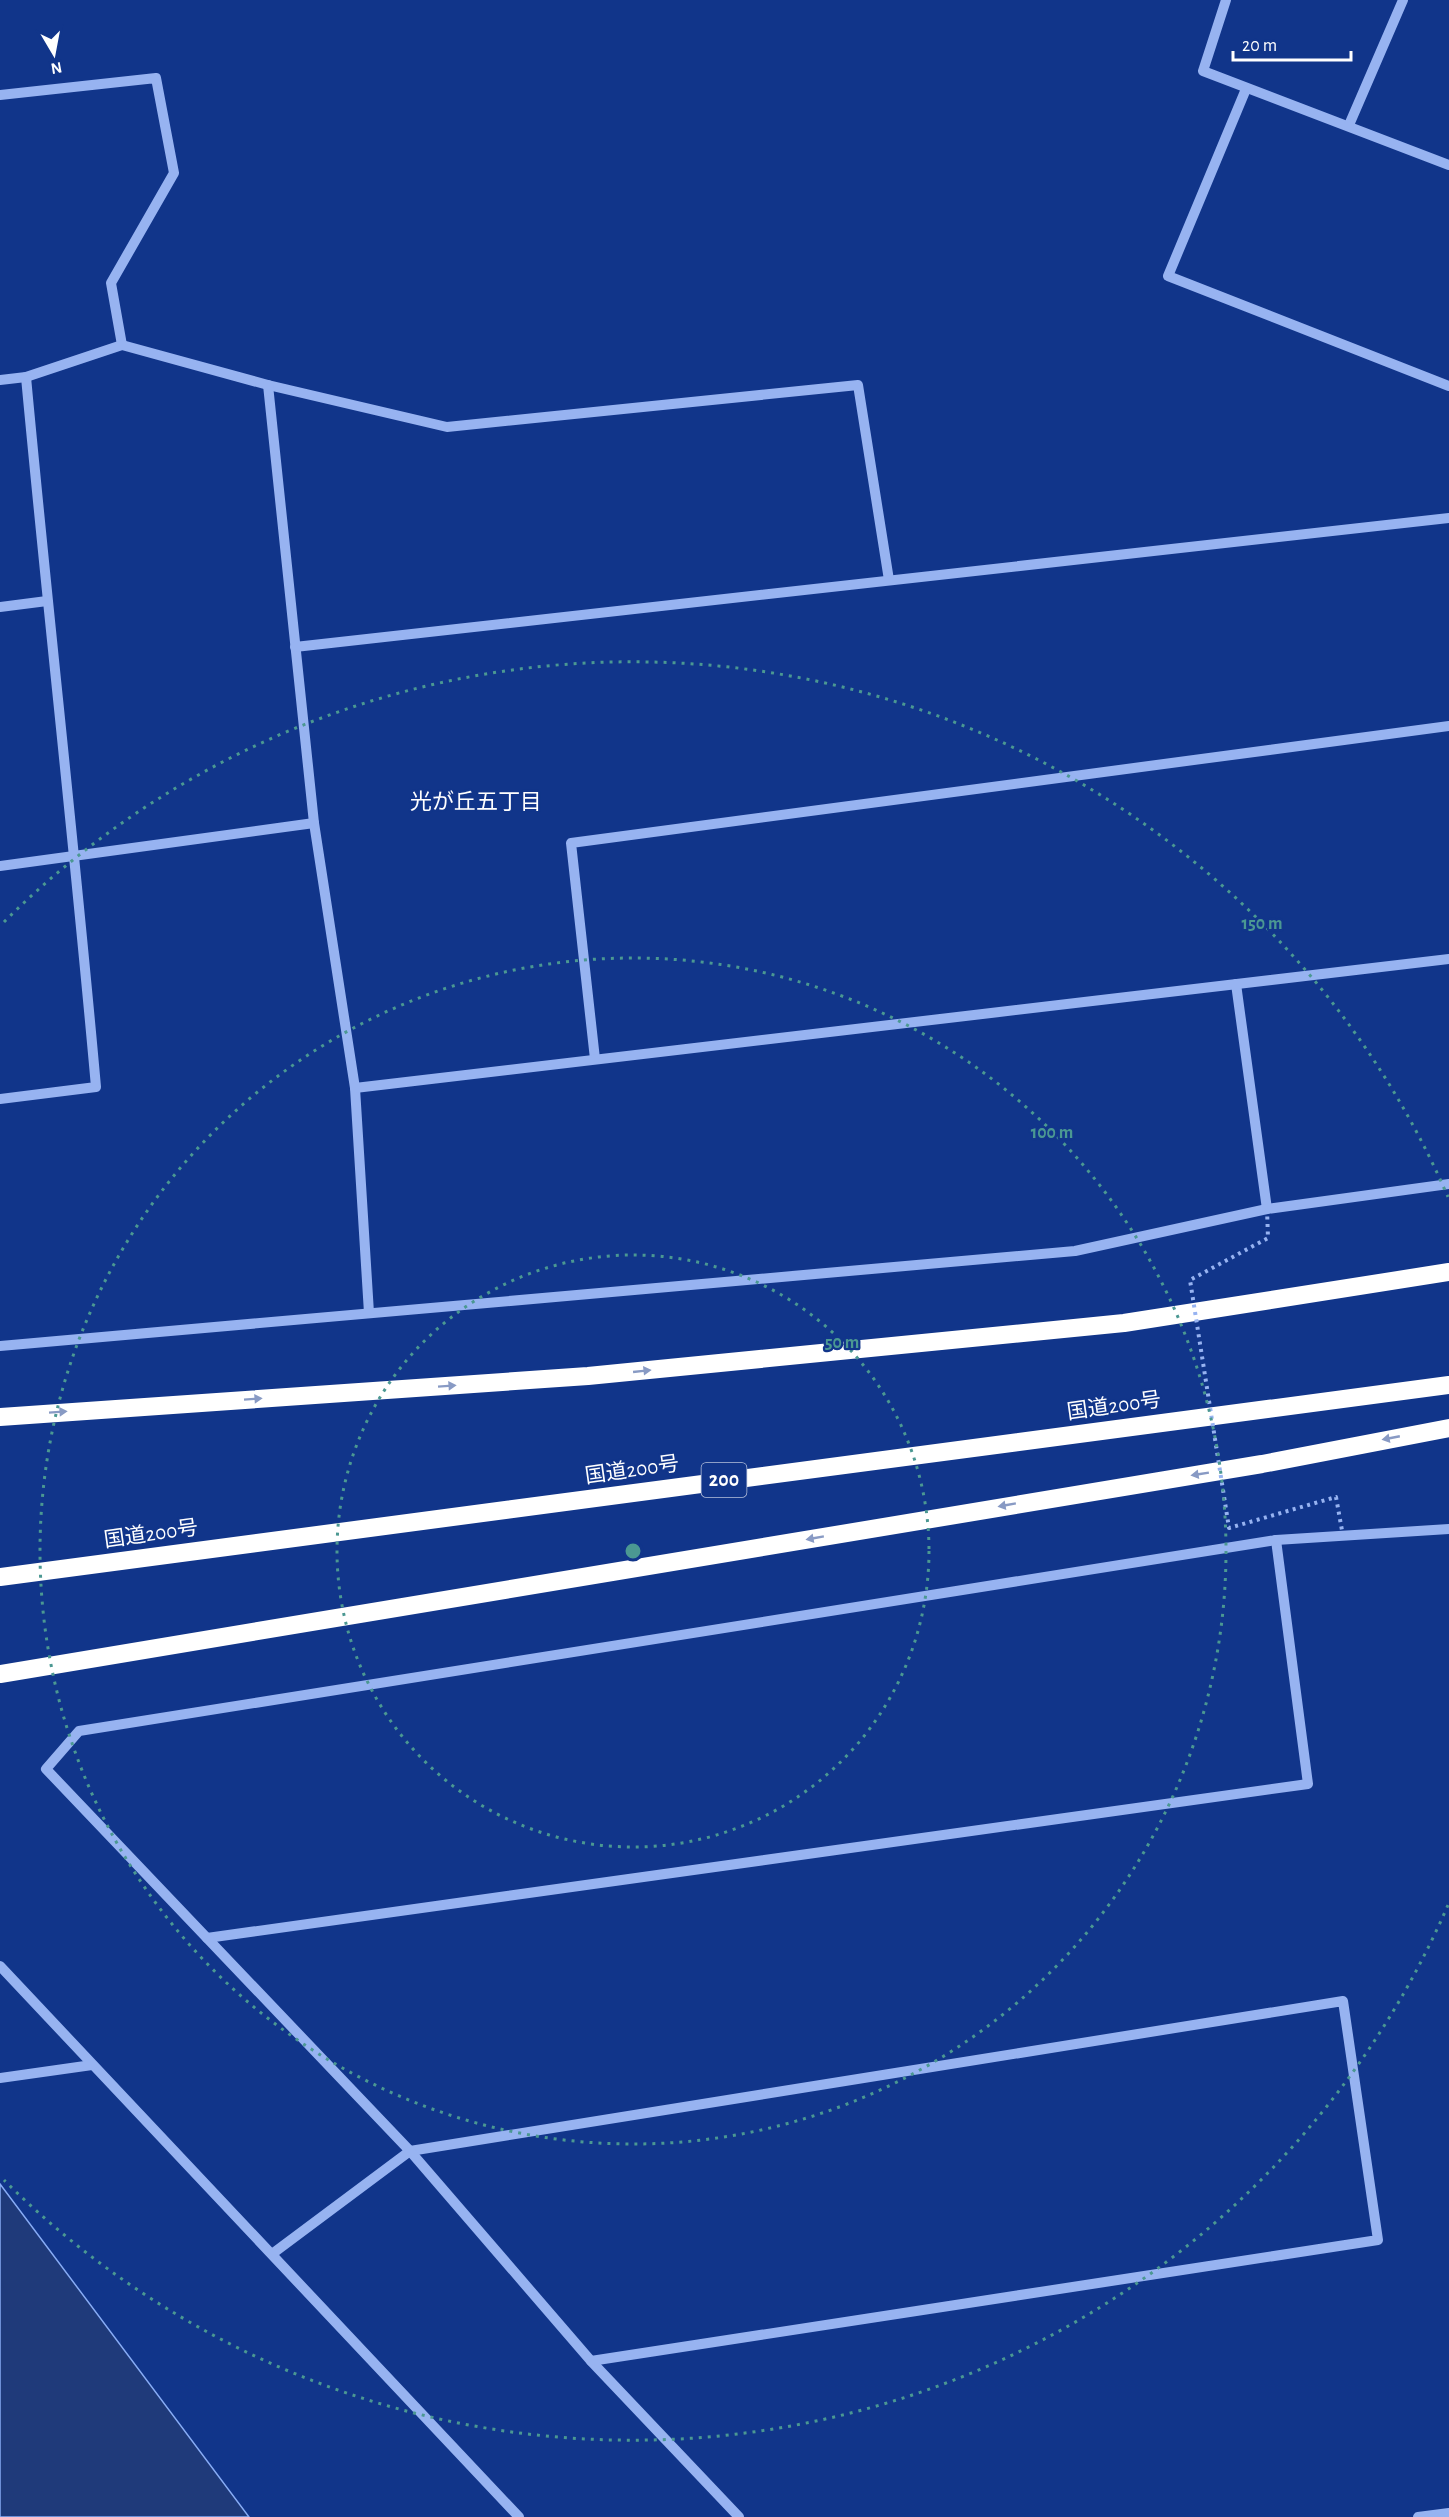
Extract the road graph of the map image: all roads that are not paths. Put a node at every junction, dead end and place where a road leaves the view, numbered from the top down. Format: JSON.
{"nodes":[{"id":1,"x":1226,"y":0,"type":"edge"},
{"id":2,"x":1403,"y":0,"type":"edge"},
{"id":3,"x":1246,"y":89,"type":"junction"},
{"id":4,"x":0,"y":95,"type":"edge"},
{"id":5,"x":1349,"y":125,"type":"junction"},
{"id":6,"x":1449,"y":165,"type":"edge"},
{"id":7,"x":122,"y":345,"type":"junction"},
{"id":8,"x":26,"y":378,"type":"junction"},
{"id":9,"x":0,"y":380,"type":"edge"},
{"id":10,"x":268,"y":386,"type":"junction"},
{"id":11,"x":1449,"y":386,"type":"edge"},
{"id":12,"x":1449,"y":518,"type":"edge"},
{"id":13,"x":889,"y":580,"type":"junction"},
{"id":14,"x":47,"y":601,"type":"junction"},
{"id":15,"x":0,"y":607,"type":"edge"},
{"id":16,"x":296,"y":647,"type":"junction"},
{"id":17,"x":1449,"y":726,"type":"edge"},
{"id":18,"x":314,"y":823,"type":"junction"},
{"id":19,"x":76,"y":857,"type":"junction"},
{"id":20,"x":0,"y":866,"type":"edge"},
{"id":21,"x":1449,"y":959,"type":"edge"},
{"id":22,"x":1236,"y":984,"type":"junction"},
{"id":23,"x":595,"y":1059,"type":"junction"},
{"id":24,"x":355,"y":1088,"type":"junction"},
{"id":25,"x":0,"y":1100,"type":"edge"},
{"id":26,"x":1449,"y":1184,"type":"edge"},
{"id":27,"x":1267,"y":1209,"type":"junction"},
{"id":28,"x":1449,"y":1272,"type":"edge"},
{"id":29,"x":369,"y":1313,"type":"junction"},
{"id":30,"x":0,"y":1346,"type":"edge"},
{"id":31,"x":1449,"y":1385,"type":"edge"},
{"id":32,"x":0,"y":1416,"type":"edge"},
{"id":33,"x":1449,"y":1428,"type":"edge"},
{"id":34,"x":1449,"y":1530,"type":"edge"},
{"id":35,"x":1275,"y":1540,"type":"junction"},
{"id":36,"x":0,"y":1576,"type":"edge"},
{"id":37,"x":0,"y":1674,"type":"edge"},
{"id":38,"x":207,"y":1938,"type":"junction"},
{"id":39,"x":0,"y":1966,"type":"edge"},
{"id":40,"x":92,"y":2065,"type":"junction"},
{"id":41,"x":0,"y":2078,"type":"edge"},
{"id":42,"x":410,"y":2151,"type":"junction"},
{"id":43,"x":272,"y":2254,"type":"junction"},
{"id":44,"x":591,"y":2361,"type":"junction"},
{"id":45,"x":1449,"y":2513,"type":"edge"},
{"id":46,"x":519,"y":2517,"type":"edge"},
{"id":47,"x":739,"y":2517,"type":"edge"},
{"id":48,"x":1420,"y":2517,"type":"edge"}],
"edges":[{"from":1,"to":3,"type":"street"},
{"from":2,"to":5,"type":"street"},
{"from":3,"to":5,"type":"street"},
{"from":3,"to":11,"type":"street"},
{"from":4,"to":7,"type":"street"},
{"from":5,"to":6,"type":"street"},
{"from":7,"to":8,"type":"street"},
{"from":7,"to":10,"type":"street"},
{"from":8,"to":9,"type":"street"},
{"from":8,"to":14,"type":"street"},
{"from":10,"to":13,"type":"street"},
{"from":10,"to":16,"type":"street"},
{"from":12,"to":13,"type":"street"},
{"from":13,"to":16,"type":"street"},
{"from":14,"to":15,"type":"street"},
{"from":14,"to":19,"type":"street"},
{"from":16,"to":18,"type":"street"},
{"from":17,"to":23,"type":"street"},
{"from":18,"to":19,"type":"street"},
{"from":18,"to":24,"type":"street"},
{"from":19,"to":20,"type":"street"},
{"from":19,"to":25,"type":"street"},
{"from":21,"to":22,"type":"street"},
{"from":22,"to":23,"type":"street"},
{"from":22,"to":27,"type":"street"},
{"from":23,"to":24,"type":"street"},
{"from":24,"to":29,"type":"street"},
{"from":26,"to":27,"type":"street"},
{"from":27,"to":29,"type":"street"},
{"from":32,"to":28,"type":"highway","one_way":true},
{"from":29,"to":30,"type":"street"},
{"from":31,"to":36,"type":"highway","name":"国道200号","number":"200"},
{"from":33,"to":37,"type":"highway","one_way":true},
{"from":34,"to":35,"type":"street"},
{"from":35,"to":38,"type":"street"},
{"from":35,"to":38,"type":"street"},
{"from":38,"to":42,"type":"street"},
{"from":39,"to":40,"type":"street"},
{"from":40,"to":41,"type":"street"},
{"from":40,"to":43,"type":"street"},
{"from":42,"to":43,"type":"street"},
{"from":42,"to":44,"type":"street"},
{"from":42,"to":44,"type":"street"},
{"from":43,"to":46,"type":"street"},
{"from":44,"to":47,"type":"street"},
{"from":45,"to":48,"type":"street"}]}
